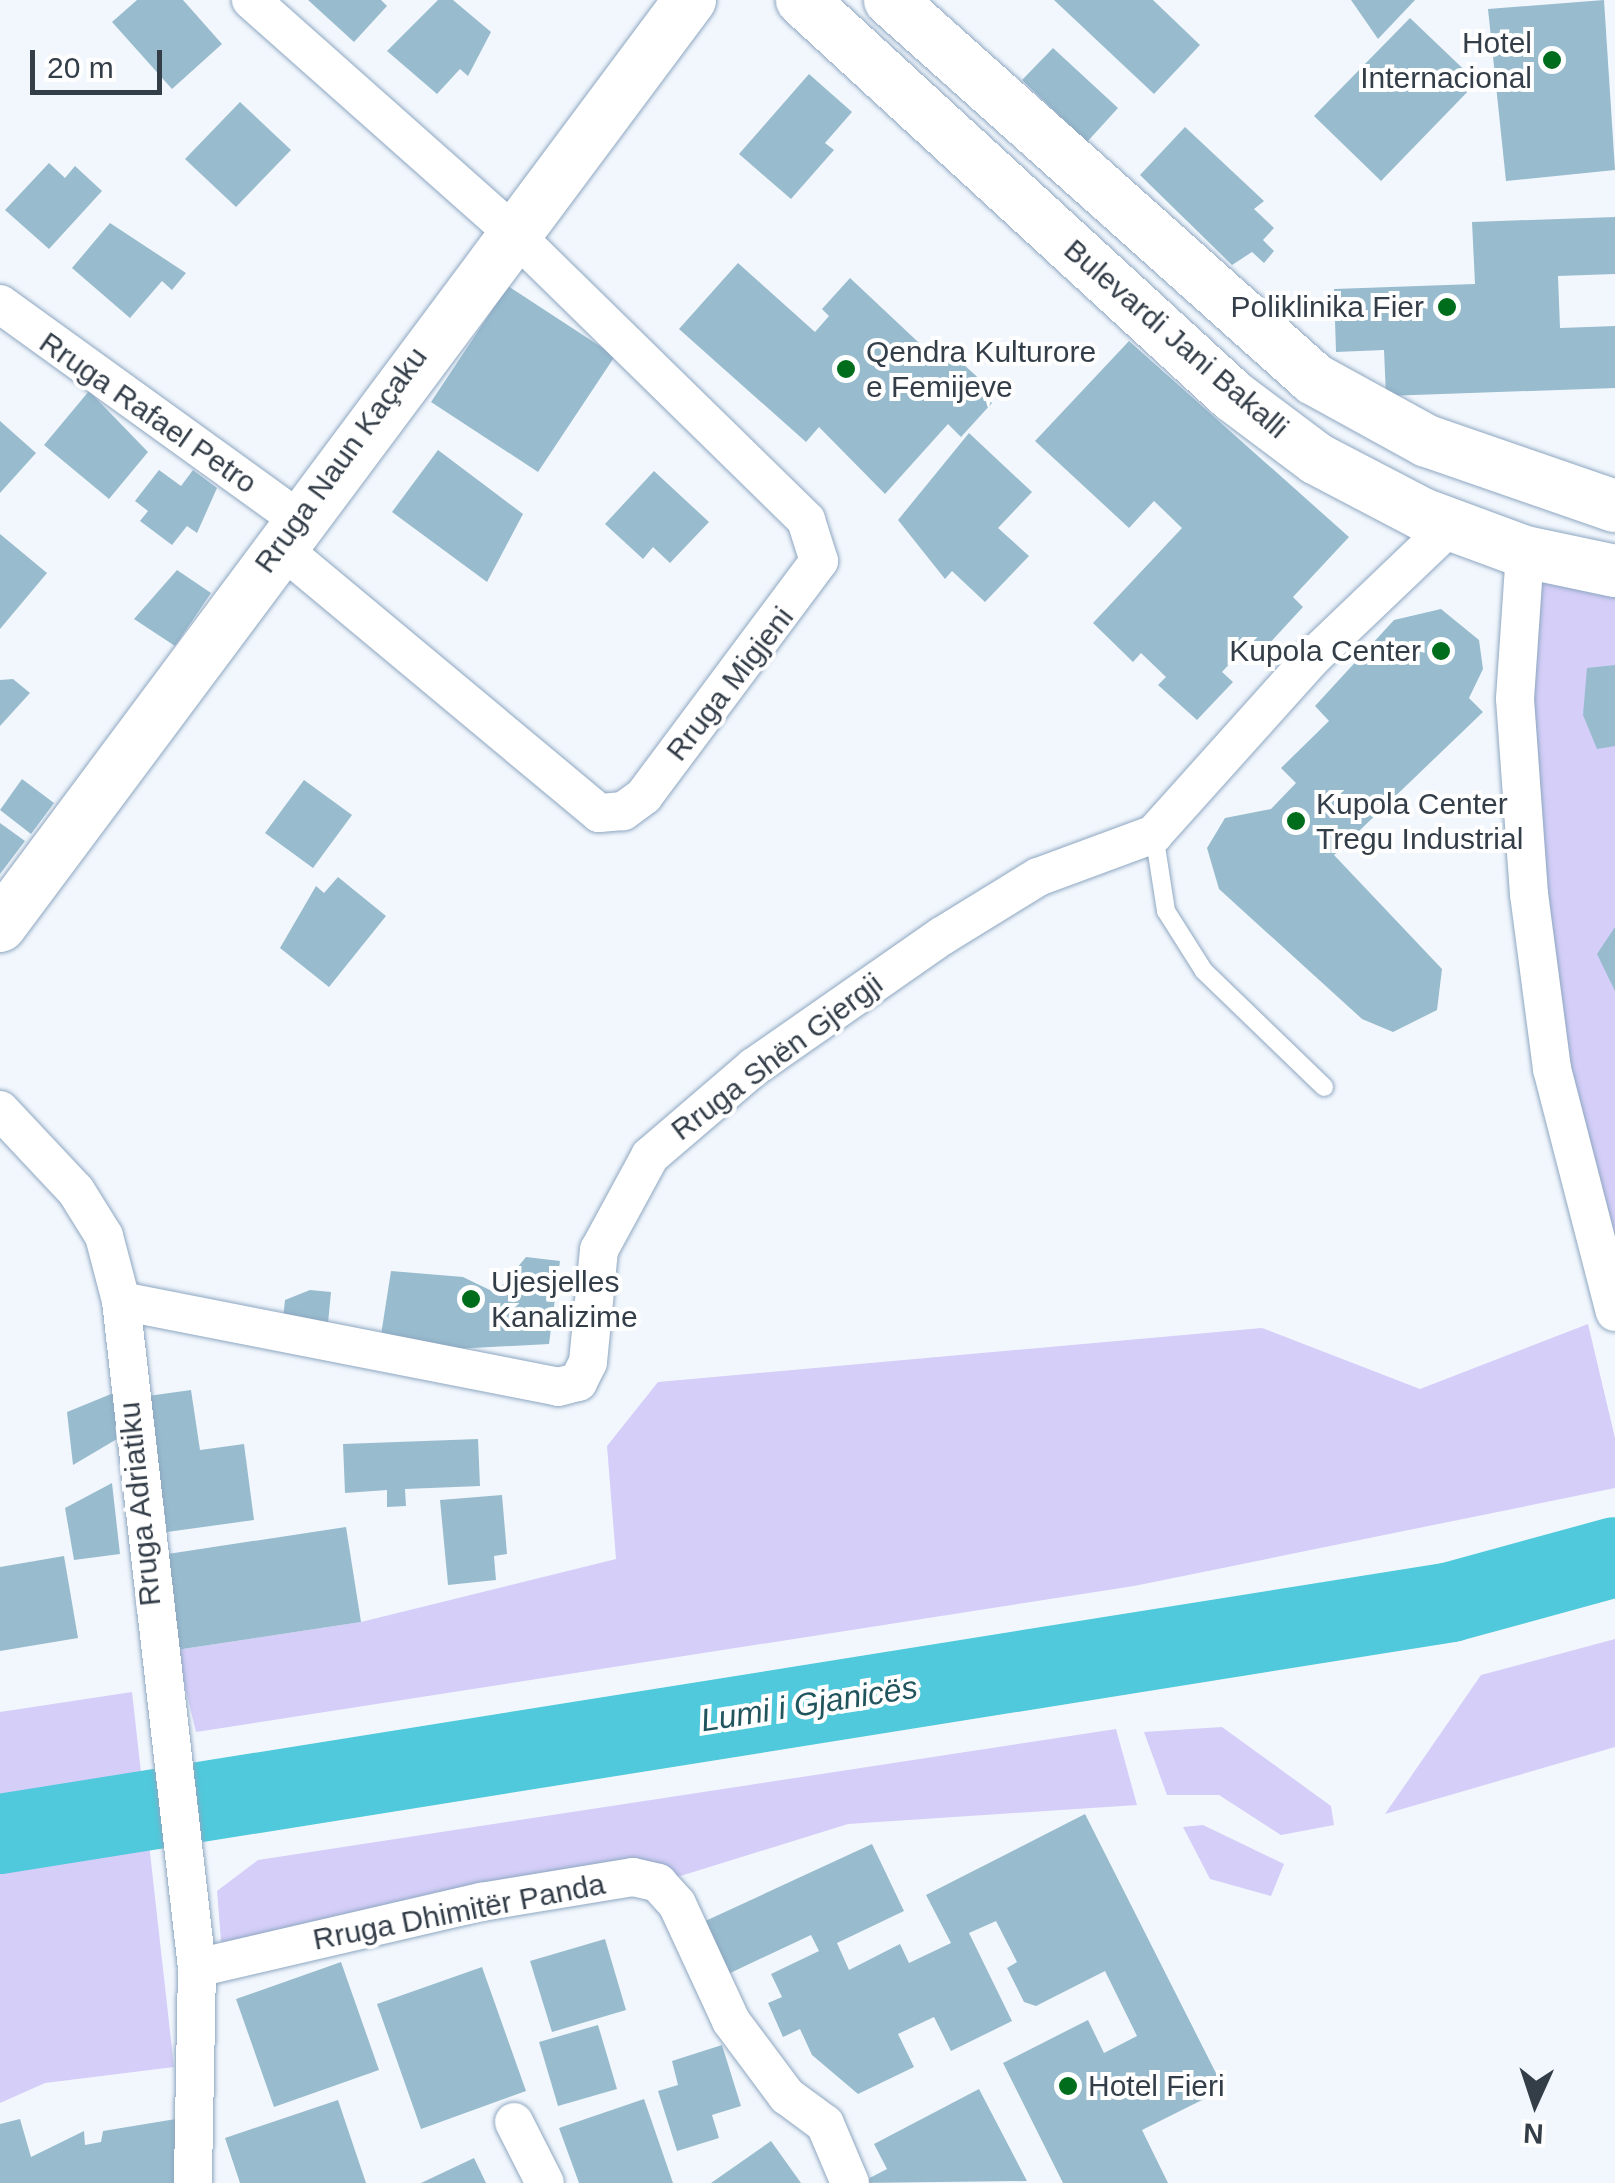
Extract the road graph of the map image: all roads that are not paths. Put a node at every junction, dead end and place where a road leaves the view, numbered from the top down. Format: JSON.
{"nodes":[{"id":1,"x":251,"y":0,"type":"edge"},
{"id":2,"x":690,"y":0,"type":"edge"},
{"id":3,"x":802,"y":0,"type":"edge"},
{"id":4,"x":890,"y":0,"type":"edge"},
{"id":5,"x":511,"y":231,"type":"junction"},
{"id":6,"x":0,"y":304,"type":"edge"},
{"id":7,"x":1615,"y":506,"type":"edge"},
{"id":8,"x":1451,"y":525,"type":"junction"},
{"id":9,"x":288,"y":532,"type":"junction"},
{"id":10,"x":1525,"y":552,"type":"junction"},
{"id":11,"x":1615,"y":570,"type":"edge"},
{"id":12,"x":1154,"y":834,"type":"junction"},
{"id":13,"x":0,"y":926,"type":"edge"},
{"id":14,"x":1324,"y":1087,"type":"dead end"},
{"id":15,"x":0,"y":1110,"type":"edge"},
{"id":16,"x":120,"y":1301,"type":"junction"},
{"id":17,"x":1615,"y":1312,"type":"edge"},
{"id":18,"x":195,"y":1953,"type":"junction"},
{"id":19,"x":514,"y":2122,"type":"dead end"},
{"id":20,"x":193,"y":2183,"type":"edge"},
{"id":21,"x":545,"y":2183,"type":"edge"},
{"id":22,"x":850,"y":2183,"type":"edge"}],
"edges":[{"from":1,"to":5,"type":"street"},
{"from":2,"to":5,"type":"main road","name":"Rruga Naun Kaçaku"},
{"from":3,"to":8,"type":"main road","name":"Bulevardi Jani Bakalli"},
{"from":4,"to":7,"type":"main road","name":"Bulevardi Jani Bakalli"},
{"from":5,"to":9,"type":"main road","name":"Rruga Naun Kaçaku"},
{"from":5,"to":9,"type":"street","name":"Rruga Migjeni"},
{"from":6,"to":9,"type":"street","name":"Rruga Rafael Petro"},
{"from":8,"to":10,"type":"main road","name":"Bulevardi Jani Bakalli"},
{"from":8,"to":12,"type":"street","name":"Rruga Shën Gjergji"},
{"from":9,"to":13,"type":"main road","name":"Rruga Naun Kaçaku"},
{"from":10,"to":11,"type":"main road","name":"Bulevardi Jani Bakalli"},
{"from":10,"to":17,"type":"street"},
{"from":12,"to":14,"type":"lane"},
{"from":12,"to":16,"type":"street","name":"Rruga Shën Gjergji"},
{"from":15,"to":16,"type":"street","name":"Rruga Adriatiku"},
{"from":16,"to":18,"type":"street","name":"Rruga Adriatiku"},
{"from":18,"to":20,"type":"street"},
{"from":18,"to":22,"type":"street","name":"Rruga Dhimitër Panda"},
{"from":19,"to":21,"type":"street"}]}
